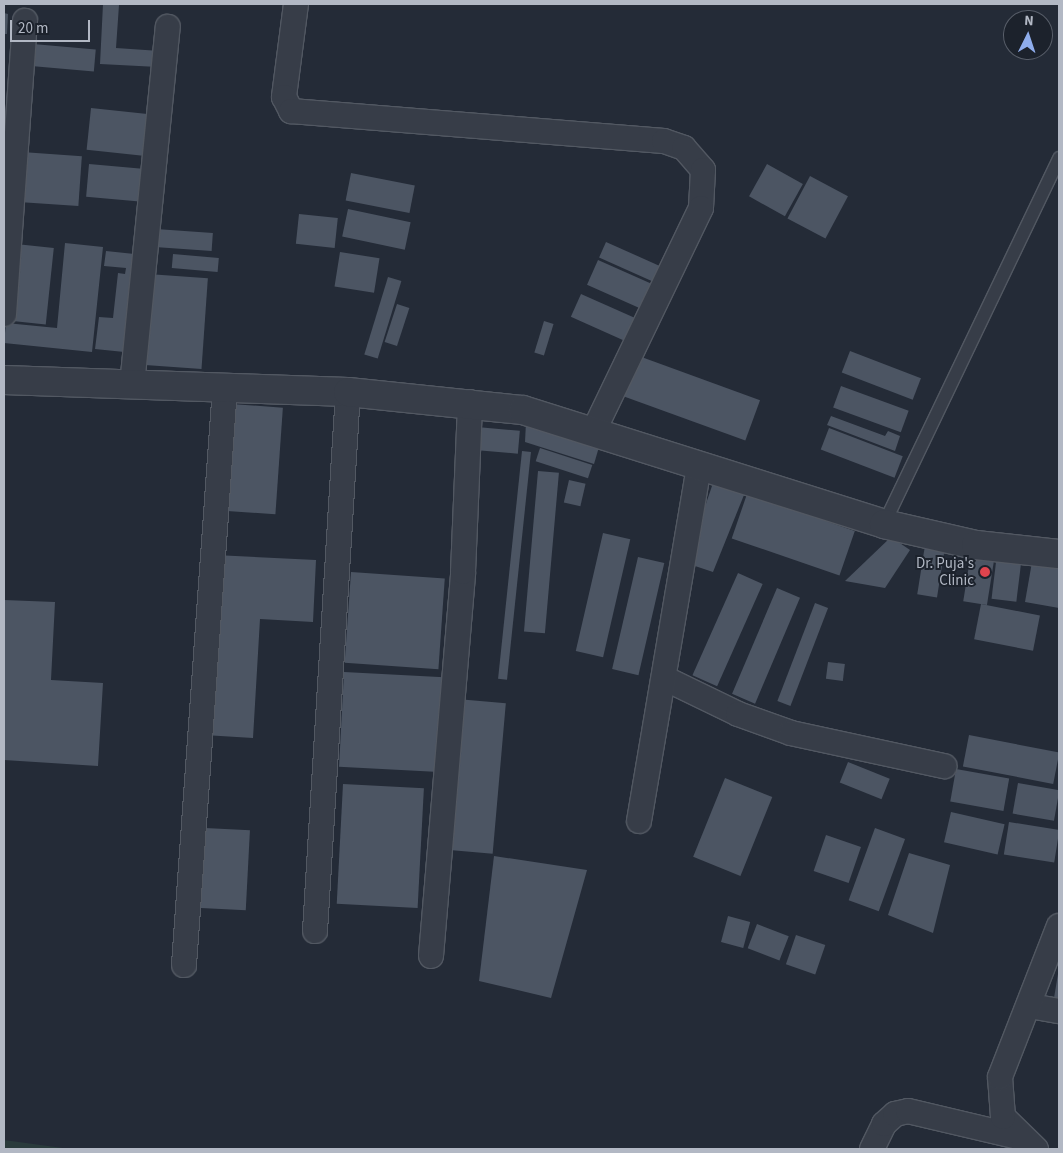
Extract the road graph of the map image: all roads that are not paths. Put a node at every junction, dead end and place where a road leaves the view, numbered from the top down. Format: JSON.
{"nodes":[{"id":1,"x":296,"y":4,"type":"edge"},
{"id":2,"x":25,"y":21,"type":"dead end"},
{"id":3,"x":168,"y":27,"type":"dead end"},
{"id":4,"x":1059,"y":158,"type":"edge"},
{"id":5,"x":4,"y":314,"type":"edge"},
{"id":6,"x":4,"y":380,"type":"edge"},
{"id":7,"x":132,"y":385,"type":"junction"},
{"id":8,"x":225,"y":387,"type":"junction"},
{"id":9,"x":348,"y":392,"type":"junction"},
{"id":10,"x":470,"y":402,"type":"junction"},
{"id":11,"x":594,"y":430,"type":"junction"},
{"id":12,"x":700,"y":467,"type":"junction"},
{"id":13,"x":884,"y":524,"type":"junction"},
{"id":14,"x":1059,"y":554,"type":"edge"},
{"id":15,"x":664,"y":678,"type":"junction"},
{"id":16,"x":944,"y":766,"type":"dead end"},
{"id":17,"x":639,"y":821,"type":"dead end"},
{"id":18,"x":1059,"y":926,"type":"edge"},
{"id":19,"x":314,"y":931,"type":"dead end"},
{"id":20,"x":431,"y":956,"type":"dead end"},
{"id":21,"x":184,"y":965,"type":"dead end"},
{"id":22,"x":1030,"y":1006,"type":"junction"},
{"id":23,"x":1059,"y":1012,"type":"edge"},
{"id":24,"x":1029,"y":1144,"type":"edge"},
{"id":25,"x":872,"y":1149,"type":"edge"}],
"edges":[{"from":1,"to":11,"type":"street"},
{"from":2,"to":5,"type":"street"},
{"from":3,"to":7,"type":"street"},
{"from":4,"to":13,"type":"lane"},
{"from":6,"to":7,"type":"street"},
{"from":7,"to":8,"type":"street"},
{"from":8,"to":9,"type":"street"},
{"from":8,"to":21,"type":"street"},
{"from":9,"to":10,"type":"street"},
{"from":9,"to":19,"type":"street"},
{"from":10,"to":11,"type":"street"},
{"from":10,"to":20,"type":"street"},
{"from":11,"to":12,"type":"street"},
{"from":12,"to":13,"type":"street"},
{"from":12,"to":15,"type":"street"},
{"from":13,"to":14,"type":"street"},
{"from":15,"to":16,"type":"street"},
{"from":15,"to":17,"type":"street"},
{"from":18,"to":22,"type":"street"},
{"from":22,"to":23,"type":"street"},
{"from":22,"to":24,"type":"street"},
{"from":24,"to":25,"type":"street"}]}
